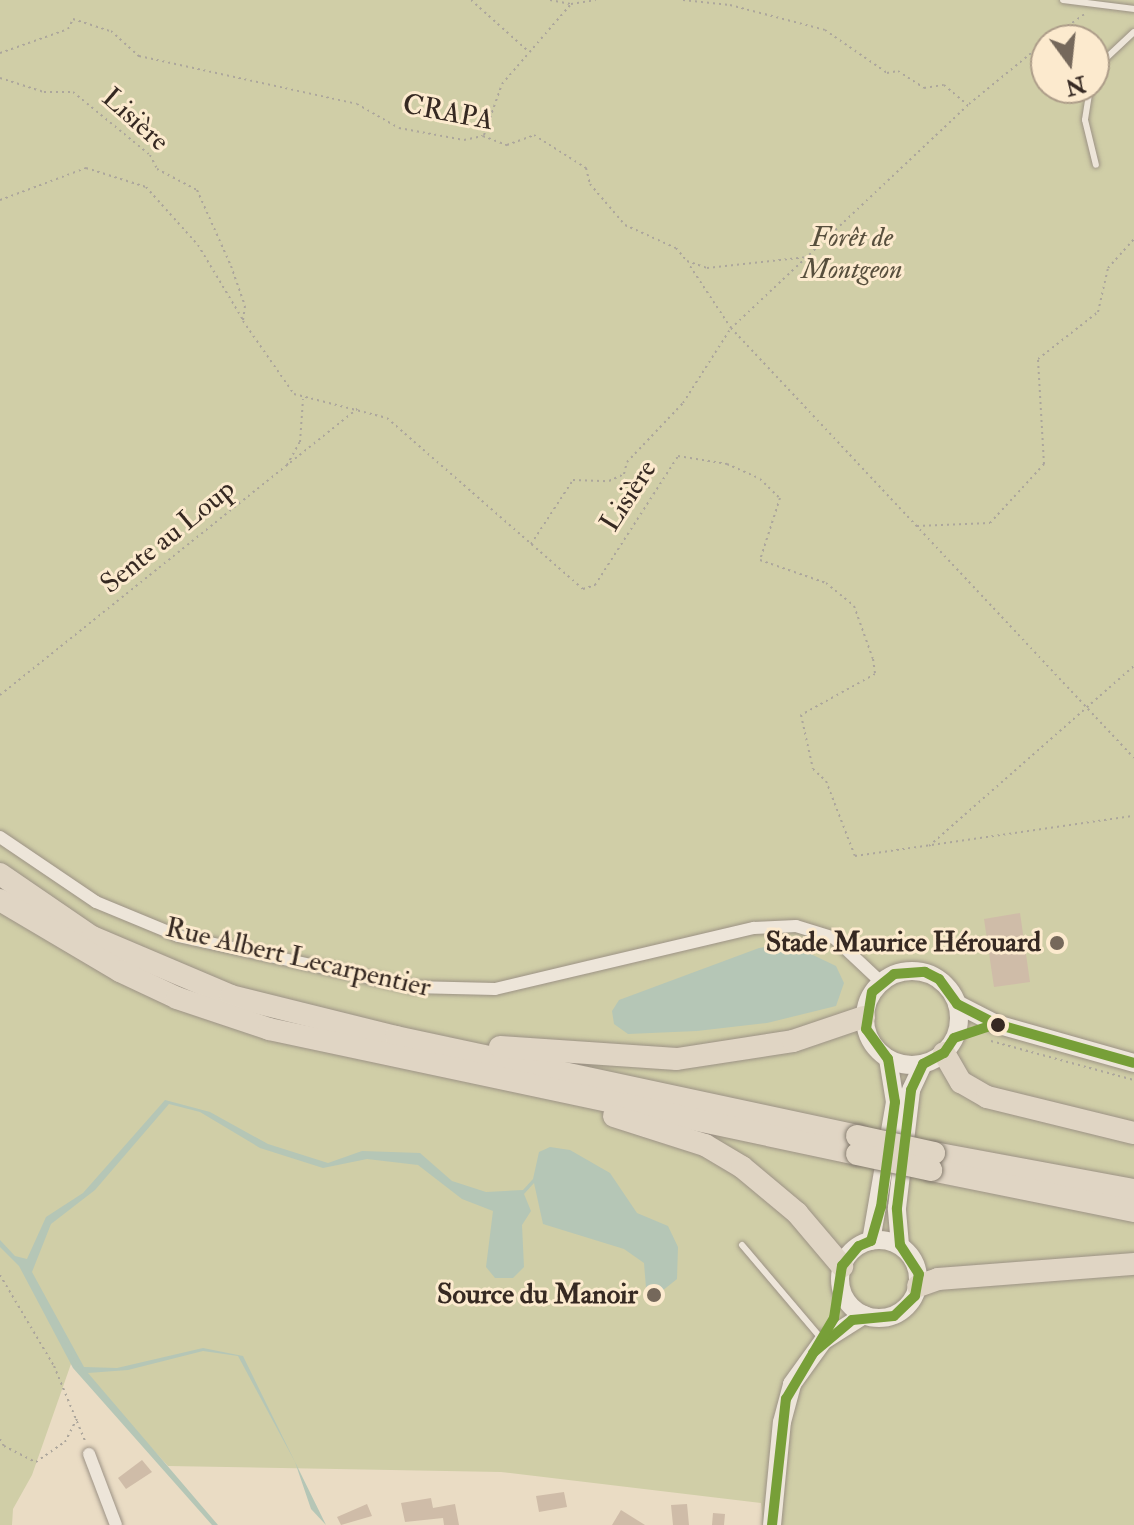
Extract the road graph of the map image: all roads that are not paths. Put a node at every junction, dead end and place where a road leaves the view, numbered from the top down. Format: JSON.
{"nodes":[{"id":1,"x":1063,"y":0,"type":"edge"},
{"id":2,"x":1099,"y":2,"type":"edge"},
{"id":3,"x":1134,"y":9,"type":"edge"},
{"id":4,"x":1134,"y":32,"type":"edge"},
{"id":5,"x":1110,"y":54,"type":"edge"},
{"id":6,"x":1088,"y":104,"type":"edge"},
{"id":7,"x":1096,"y":165,"type":"dead end"},
{"id":8,"x":0,"y":837,"type":"edge"},
{"id":9,"x":0,"y":874,"type":"edge"},
{"id":10,"x":0,"y":900,"type":"edge"},
{"id":11,"x":881,"y":982,"type":"junction"},
{"id":12,"x":957,"y":1004,"type":"junction"},
{"id":13,"x":864,"y":1017,"type":"junction"},
{"id":14,"x":996,"y":1024,"type":"junction"},
{"id":15,"x":396,"y":1037,"type":"junction"},
{"id":16,"x":949,"y":1046,"type":"junction"},
{"id":17,"x":888,"y":1059,"type":"junction"},
{"id":18,"x":428,"y":1063,"type":"junction"},
{"id":19,"x":1134,"y":1063,"type":"edge"},
{"id":20,"x":923,"y":1064,"type":"junction"},
{"id":21,"x":1134,"y":1133,"type":"edge"},
{"id":22,"x":857,"y":1145,"type":"junction"},
{"id":23,"x":933,"y":1162,"type":"junction"},
{"id":24,"x":1134,"y":1190,"type":"edge"},
{"id":25,"x":1134,"y":1211,"type":"edge"},
{"id":26,"x":871,"y":1241,"type":"junction"},
{"id":27,"x":742,"y":1245,"type":"dead end"},
{"id":28,"x":900,"y":1245,"type":"junction"},
{"id":29,"x":1134,"y":1264,"type":"edge"},
{"id":30,"x":841,"y":1277,"type":"junction"},
{"id":31,"x":918,"y":1286,"type":"junction"},
{"id":32,"x":864,"y":1315,"type":"junction"},
{"id":33,"x":823,"y":1341,"type":"junction"},
{"id":34,"x":89,"y":1454,"type":"road end"},
{"id":35,"x":116,"y":1525,"type":"edge"},
{"id":36,"x":772,"y":1525,"type":"edge"}],
"edges":[{"from":1,"to":2,"type":"lane"},
{"from":2,"to":3,"type":"lane"},
{"from":4,"to":5,"type":"lane"},
{"from":6,"to":7,"type":"lane"},
{"from":8,"to":11,"type":"street","name":"Rue Albert Lecarpentier"},
{"from":9,"to":15,"type":"highway"},
{"from":10,"to":18,"type":"highway"},
{"from":11,"to":12,"type":"main road"},
{"from":11,"to":13,"type":"main road"},
{"from":12,"to":14,"type":"main road"},
{"from":12,"to":16,"type":"main road"},
{"from":13,"to":15,"type":"highway"},
{"from":13,"to":17,"type":"main road"},
{"from":14,"to":16,"type":"main road"},
{"from":14,"to":19,"type":"main road"},
{"from":15,"to":22,"type":"highway"},
{"from":16,"to":20,"type":"main road"},
{"from":16,"to":21,"type":"highway"},
{"from":17,"to":20,"type":"main road"},
{"from":17,"to":26,"type":"main road"},
{"from":18,"to":22,"type":"highway"},
{"from":18,"to":30,"type":"highway"},
{"from":20,"to":28,"type":"main road"},
{"from":22,"to":23,"type":"highway","bridge":true},
{"from":23,"to":24,"type":"highway"},
{"from":23,"to":25,"type":"highway"},
{"from":26,"to":28,"type":"main road"},
{"from":26,"to":30,"type":"main road"},
{"from":27,"to":33,"type":"lane"},
{"from":28,"to":31,"type":"main road"},
{"from":29,"to":31,"type":"highway"},
{"from":30,"to":32,"type":"main road"},
{"from":30,"to":33,"type":"main road"},
{"from":31,"to":32,"type":"main road"},
{"from":32,"to":33,"type":"main road"},
{"from":33,"to":36,"type":"main road"},
{"from":34,"to":35,"type":"street"}]}
